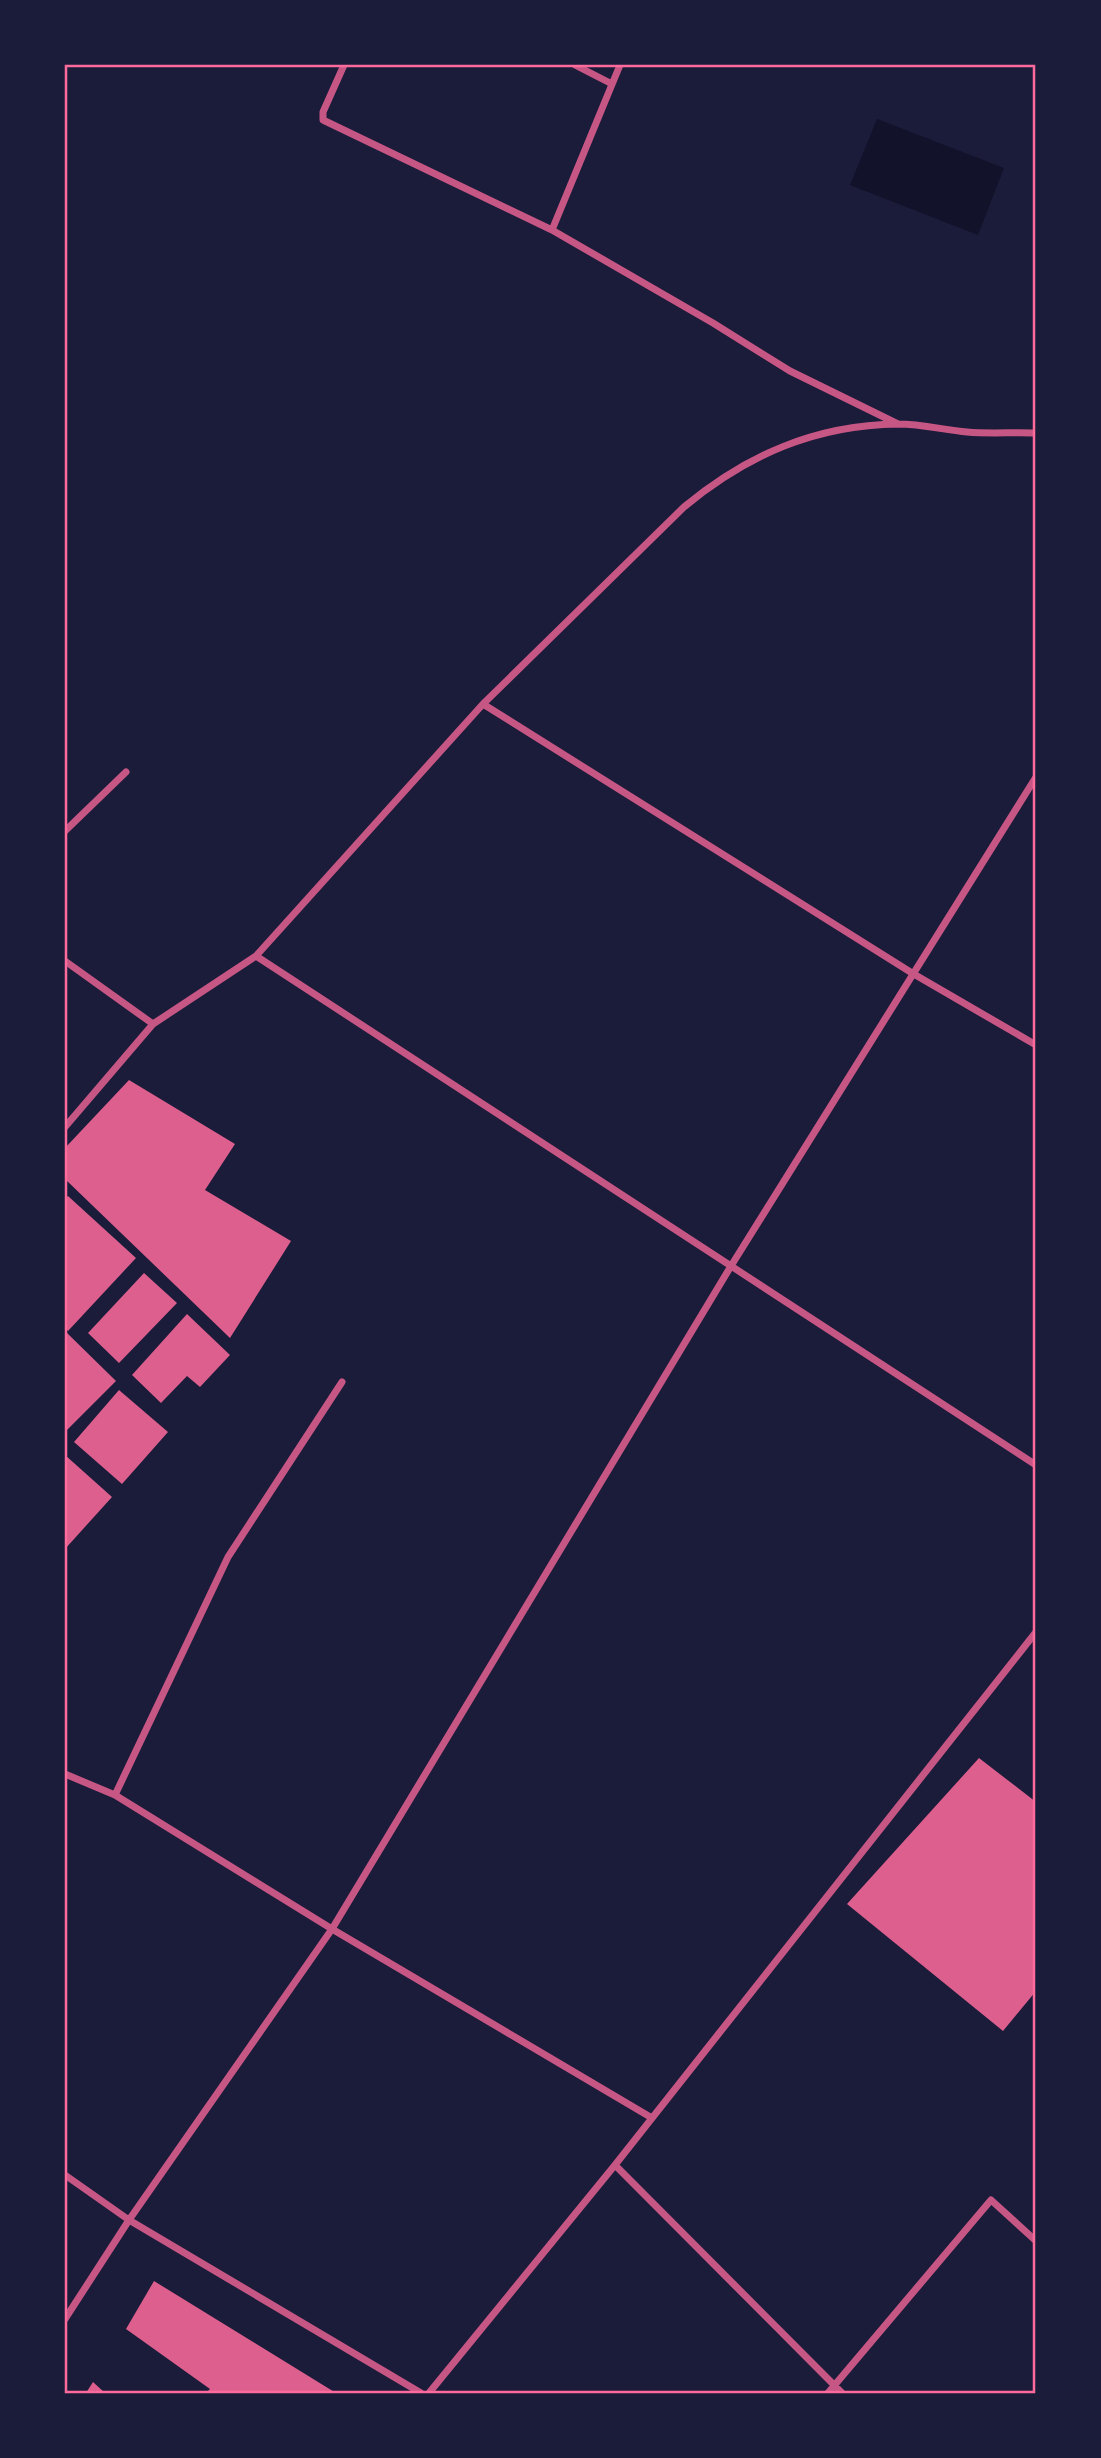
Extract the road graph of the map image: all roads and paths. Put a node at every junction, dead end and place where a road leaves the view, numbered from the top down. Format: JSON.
{"nodes":[{"id":1,"x":344,"y":65,"type":"edge"},
{"id":2,"x":575,"y":65,"type":"edge"},
{"id":3,"x":620,"y":65,"type":"edge"},
{"id":4,"x":612,"y":85,"type":"junction"},
{"id":5,"x":552,"y":230,"type":"junction"},
{"id":6,"x":899,"y":424,"type":"junction"},
{"id":7,"x":1036,"y":433,"type":"edge"},
{"id":8,"x":483,"y":704,"type":"junction"},
{"id":9,"x":126,"y":772,"type":"dead end"},
{"id":10,"x":1036,"y":777,"type":"edge"},
{"id":11,"x":65,"y":831,"type":"edge"},
{"id":12,"x":256,"y":956,"type":"junction"},
{"id":13,"x":65,"y":961,"type":"edge"},
{"id":14,"x":912,"y":973,"type":"junction"},
{"id":15,"x":153,"y":1024,"type":"junction"},
{"id":16,"x":1036,"y":1045,"type":"edge"},
{"id":17,"x":65,"y":1127,"type":"edge"},
{"id":18,"x":730,"y":1266,"type":"junction"},
{"id":19,"x":342,"y":1382,"type":"dead end"},
{"id":20,"x":1036,"y":1465,"type":"edge"},
{"id":21,"x":1036,"y":1632,"type":"edge"},
{"id":22,"x":65,"y":1774,"type":"edge"},
{"id":23,"x":115,"y":1795,"type":"junction"},
{"id":24,"x":332,"y":1929,"type":"junction"},
{"id":25,"x":652,"y":2118,"type":"junction"},
{"id":26,"x":615,"y":2165,"type":"junction"},
{"id":27,"x":65,"y":2175,"type":"edge"},
{"id":28,"x":129,"y":2220,"type":"junction"},
{"id":29,"x":1036,"y":2241,"type":"edge"},
{"id":30,"x":65,"y":2319,"type":"edge"},
{"id":31,"x":835,"y":2386,"type":"junction"},
{"id":32,"x":421,"y":2393,"type":"edge"},
{"id":33,"x":429,"y":2393,"type":"edge"},
{"id":34,"x":828,"y":2393,"type":"edge"},
{"id":35,"x":842,"y":2393,"type":"edge"}],
"edges":[{"from":1,"to":5,"type":"street"},
{"from":2,"to":4,"type":"street"},
{"from":3,"to":4,"type":"street"},
{"from":4,"to":5,"type":"street"},
{"from":5,"to":6,"type":"street"},
{"from":6,"to":7,"type":"street"},
{"from":6,"to":8,"type":"street"},
{"from":8,"to":12,"type":"street"},
{"from":8,"to":14,"type":"street"},
{"from":9,"to":11,"type":"street"},
{"from":10,"to":14,"type":"street"},
{"from":12,"to":15,"type":"street"},
{"from":12,"to":18,"type":"street"},
{"from":13,"to":15,"type":"street"},
{"from":14,"to":16,"type":"street"},
{"from":14,"to":18,"type":"street"},
{"from":15,"to":17,"type":"street"},
{"from":18,"to":20,"type":"street"},
{"from":18,"to":24,"type":"street"},
{"from":19,"to":23,"type":"street"},
{"from":21,"to":25,"type":"street"},
{"from":22,"to":23,"type":"street"},
{"from":23,"to":24,"type":"street"},
{"from":24,"to":25,"type":"street"},
{"from":24,"to":28,"type":"street"},
{"from":25,"to":26,"type":"street"},
{"from":26,"to":31,"type":"street"},
{"from":26,"to":33,"type":"street"},
{"from":27,"to":28,"type":"street"},
{"from":28,"to":30,"type":"street"},
{"from":28,"to":32,"type":"street"},
{"from":29,"to":31,"type":"street"},
{"from":31,"to":34,"type":"street"},
{"from":31,"to":35,"type":"street"}]}
